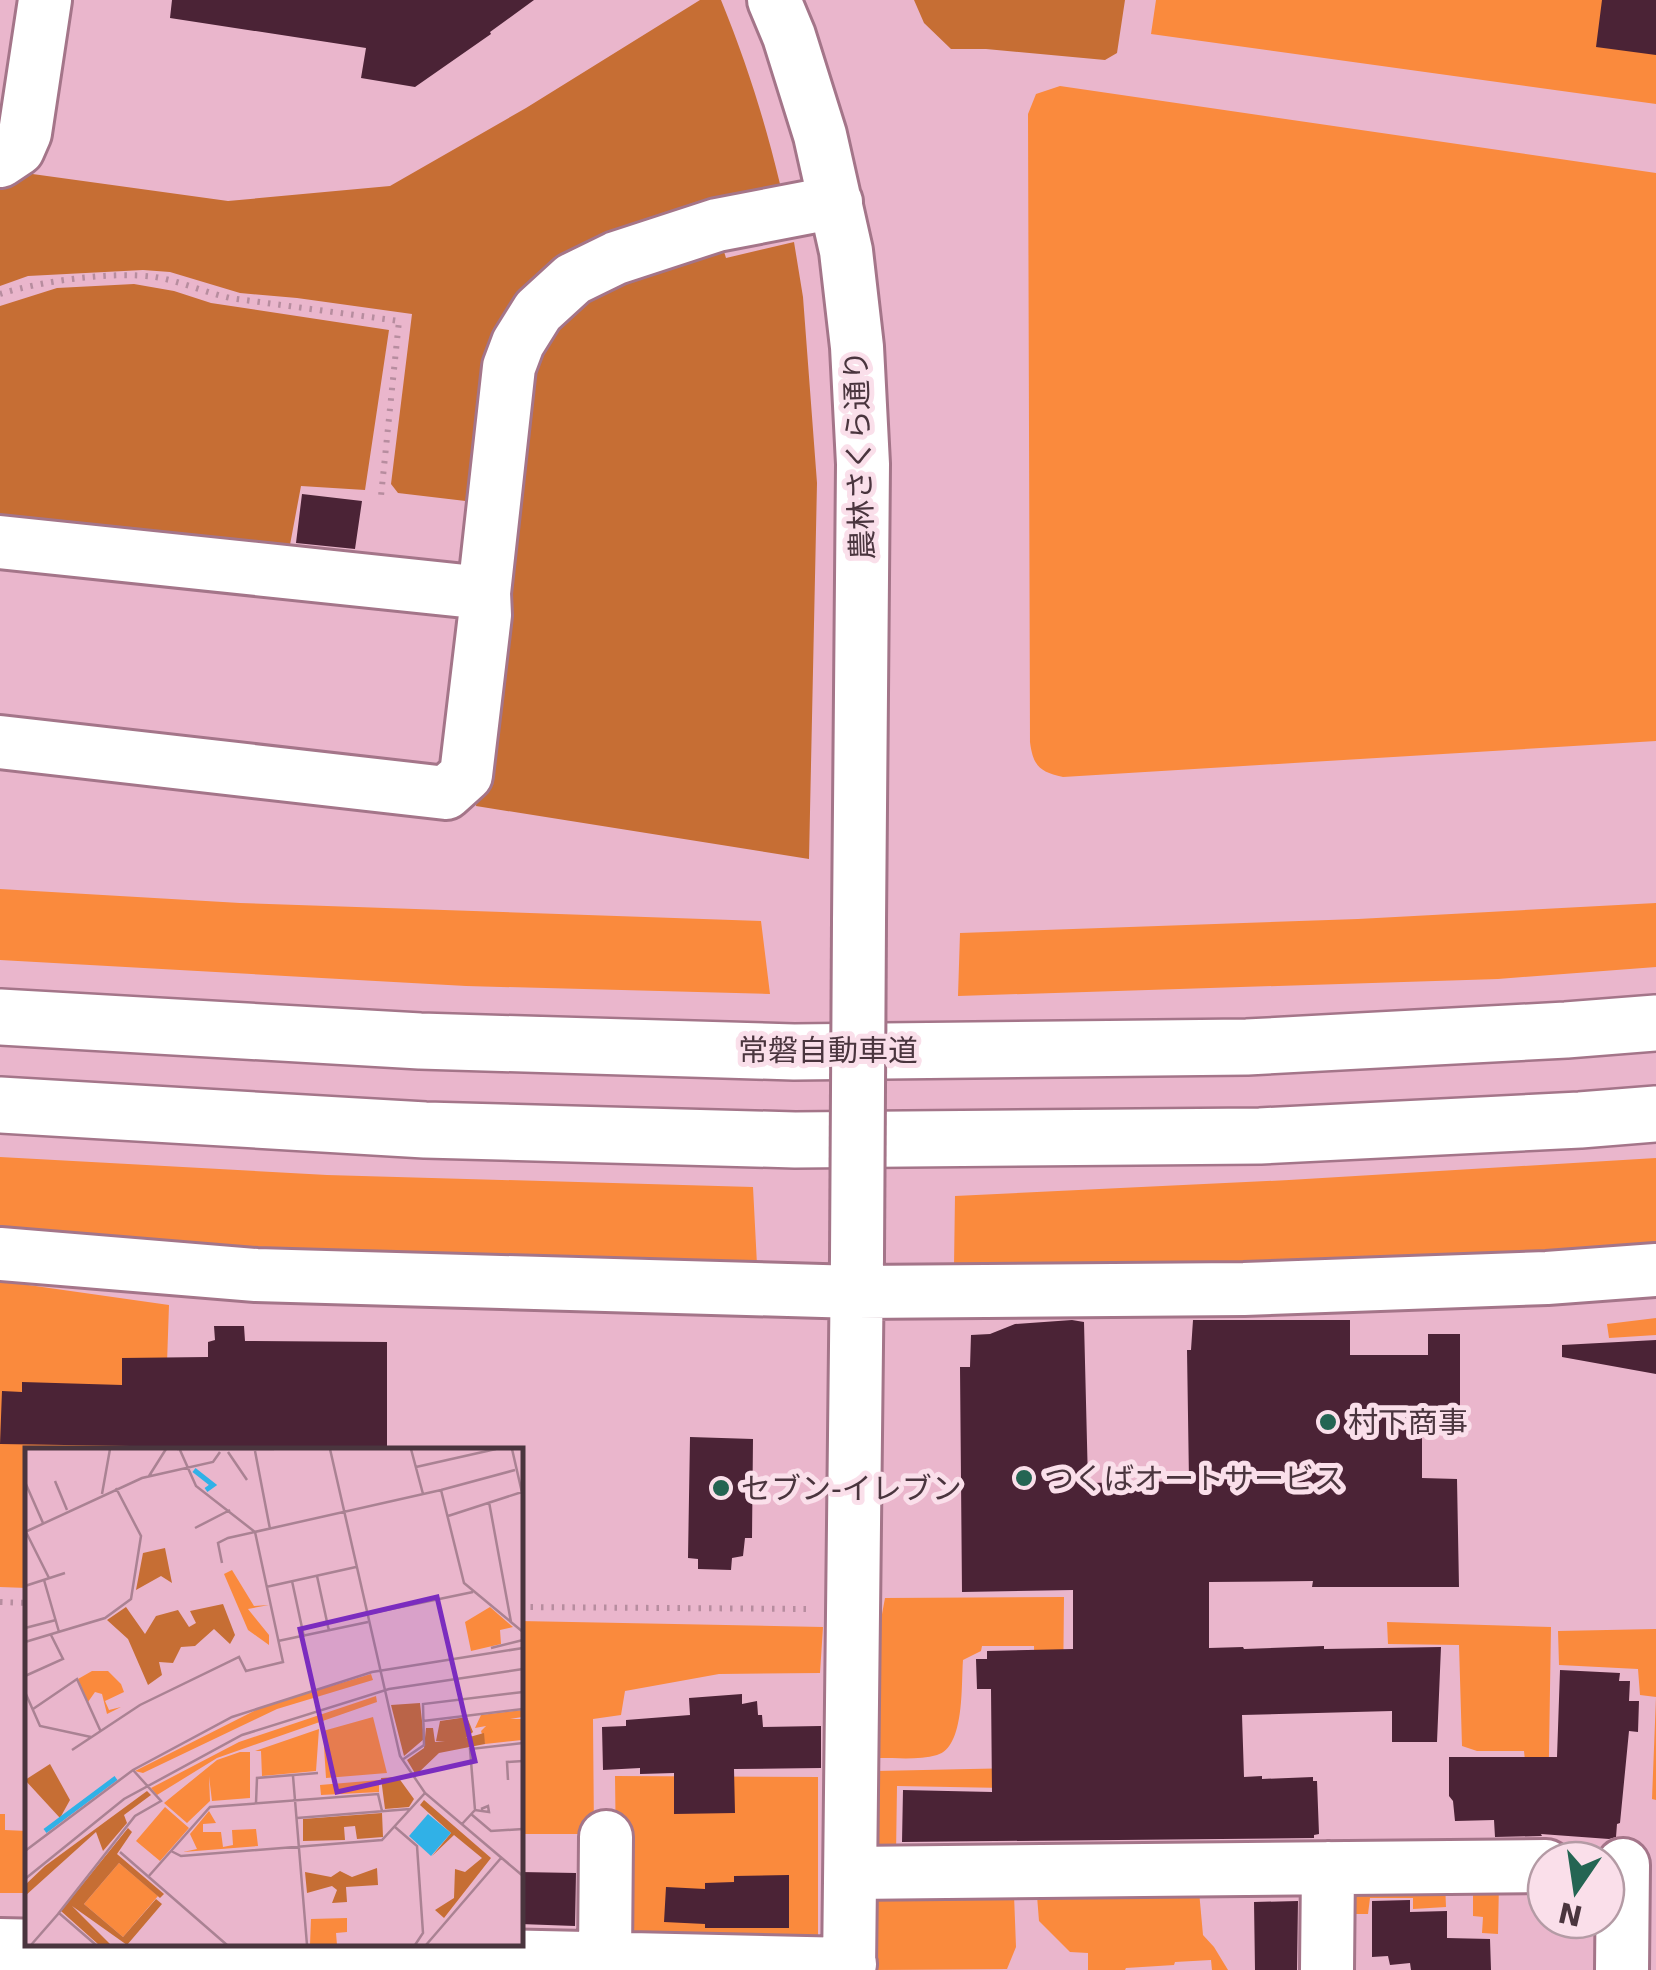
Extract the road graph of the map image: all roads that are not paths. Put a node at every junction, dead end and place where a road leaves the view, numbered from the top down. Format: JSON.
{"nodes":[{"id":1,"x":45,"y":0,"type":"edge"},
{"id":2,"x":774,"y":0,"type":"edge"},
{"id":3,"x":0,"y":160,"type":"edge"},
{"id":4,"x":836,"y":202,"type":"junction"},
{"id":5,"x":0,"y":542,"type":"edge"},
{"id":6,"x":484,"y":593,"type":"junction"},
{"id":7,"x":0,"y":742,"type":"edge"},
{"id":8,"x":0,"y":1017,"type":"edge"},
{"id":9,"x":1656,"y":1023,"type":"edge"},
{"id":10,"x":0,"y":1106,"type":"edge"},
{"id":11,"x":1656,"y":1114,"type":"edge"},
{"id":12,"x":0,"y":1254,"type":"edge"},
{"id":13,"x":1656,"y":1270,"type":"edge"},
{"id":14,"x":857,"y":1274,"type":"junction"},
{"id":15,"x":606,"y":1837,"type":"dead end"},
{"id":16,"x":1526,"y":1866,"type":"edge"},
{"id":17,"x":1628,"y":1866,"type":"edge"},
{"id":18,"x":1328,"y":1868,"type":"junction"},
{"id":19,"x":851,"y":1873,"type":"junction"},
{"id":20,"x":0,"y":1946,"type":"edge"},
{"id":21,"x":605,"y":1959,"type":"junction"},
{"id":22,"x":850,"y":1967,"type":"edge"},
{"id":23,"x":1326,"y":1970,"type":"edge"},
{"id":24,"x":1622,"y":1970,"type":"edge"}],
"edges":[{"from":1,"to":3,"type":"street"},
{"from":2,"to":4,"type":"street","name":"農林さくら通り"},
{"from":4,"to":6,"type":"street"},
{"from":4,"to":14,"type":"street","name":"農林さくら通り","bridge":true},
{"from":5,"to":6,"type":"street"},
{"from":6,"to":7,"type":"street"},
{"from":8,"to":9,"type":"highway","name":"常磐自動車道"},
{"from":10,"to":11,"type":"highway"},
{"from":12,"to":14,"type":"street"},
{"from":13,"to":14,"type":"street"},
{"from":14,"to":19,"type":"street","name":"農林さくら通り"},
{"from":15,"to":21,"type":"street"},
{"from":16,"to":18,"type":"street"},
{"from":17,"to":24,"type":"street"},
{"from":18,"to":19,"type":"street"},
{"from":18,"to":23,"type":"street"},
{"from":19,"to":22,"type":"street","name":"農林さくら通り"},
{"from":20,"to":21,"type":"street"},
{"from":21,"to":22,"type":"street"}]}
